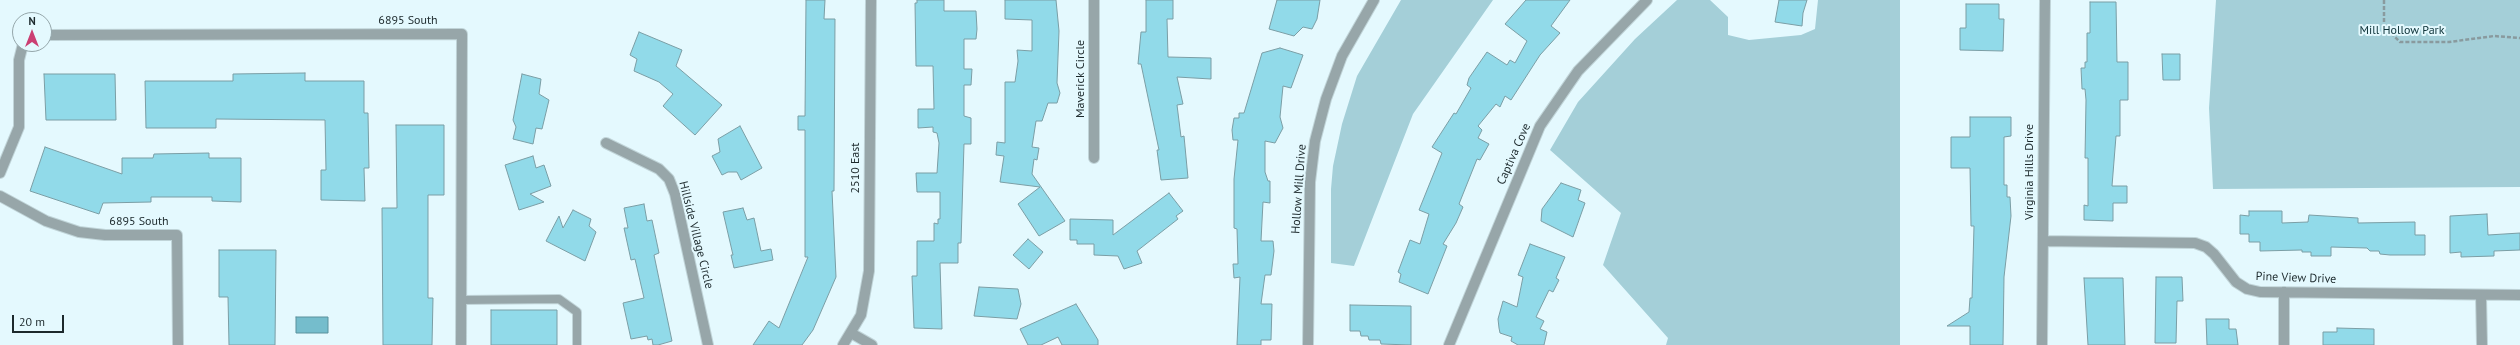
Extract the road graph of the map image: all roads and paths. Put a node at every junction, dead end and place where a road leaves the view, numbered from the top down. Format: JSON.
{"nodes":[{"id":1,"x":871,"y":0,"type":"edge"},
{"id":2,"x":1094,"y":0,"type":"edge"},
{"id":3,"x":1374,"y":0,"type":"edge"},
{"id":4,"x":1647,"y":0,"type":"edge"},
{"id":5,"x":2044,"y":0,"type":"edge"},
{"id":6,"x":2384,"y":0,"type":"edge"},
{"id":7,"x":52,"y":35,"type":"edge"},
{"id":8,"x":2520,"y":38,"type":"edge"},
{"id":9,"x":22,"y":52,"type":"edge"},
{"id":10,"x":606,"y":143,"type":"dead end"},
{"id":11,"x":1094,"y":158,"type":"dead end"},
{"id":12,"x":0,"y":172,"type":"edge"},
{"id":13,"x":0,"y":196,"type":"edge"},
{"id":14,"x":2043,"y":241,"type":"junction"},
{"id":15,"x":2284,"y":292,"type":"junction"},
{"id":16,"x":2481,"y":295,"type":"junction"},
{"id":17,"x":2520,"y":295,"type":"edge"},
{"id":18,"x":462,"y":300,"type":"junction"},
{"id":19,"x":851,"y":333,"type":"junction"},
{"id":20,"x":178,"y":345,"type":"edge"},
{"id":21,"x":461,"y":345,"type":"edge"},
{"id":22,"x":577,"y":345,"type":"edge"},
{"id":23,"x":708,"y":345,"type":"edge"},
{"id":24,"x":843,"y":345,"type":"edge"},
{"id":25,"x":872,"y":345,"type":"edge"},
{"id":26,"x":1308,"y":345,"type":"edge"},
{"id":27,"x":1449,"y":345,"type":"edge"},
{"id":28,"x":2042,"y":345,"type":"edge"},
{"id":29,"x":2284,"y":345,"type":"edge"},
{"id":30,"x":2482,"y":345,"type":"edge"}],
"edges":[{"from":1,"to":19,"type":"street","name":"2510 East"},
{"from":2,"to":11,"type":"street","name":"Maverick Circle"},
{"from":3,"to":26,"type":"street","name":"Hollow Mill Drive"},
{"from":4,"to":27,"type":"street","name":"Captiva Cove"},
{"from":5,"to":14,"type":"street","name":"Virginia Hills Drive"},
{"from":6,"to":8,"type":"path"},
{"from":7,"to":18,"type":"street","name":"6895 South"},
{"from":9,"to":12,"type":"street"},
{"from":10,"to":23,"type":"street","name":"Hillside Village Circle"},
{"from":13,"to":20,"type":"street","name":"6895 South"},
{"from":14,"to":15,"type":"street","name":"Pine View Drive"},
{"from":14,"to":28,"type":"street","name":"Virginia Hills Drive"},
{"from":15,"to":16,"type":"street","name":"Pine View Drive"},
{"from":15,"to":29,"type":"street"},
{"from":16,"to":17,"type":"street","name":"Pine View Drive"},
{"from":16,"to":30,"type":"street"},
{"from":18,"to":21,"type":"street","name":"6895 South"},
{"from":18,"to":22,"type":"lane"},
{"from":19,"to":24,"type":"street","name":"2510 East"},
{"from":19,"to":25,"type":"street"}]}
